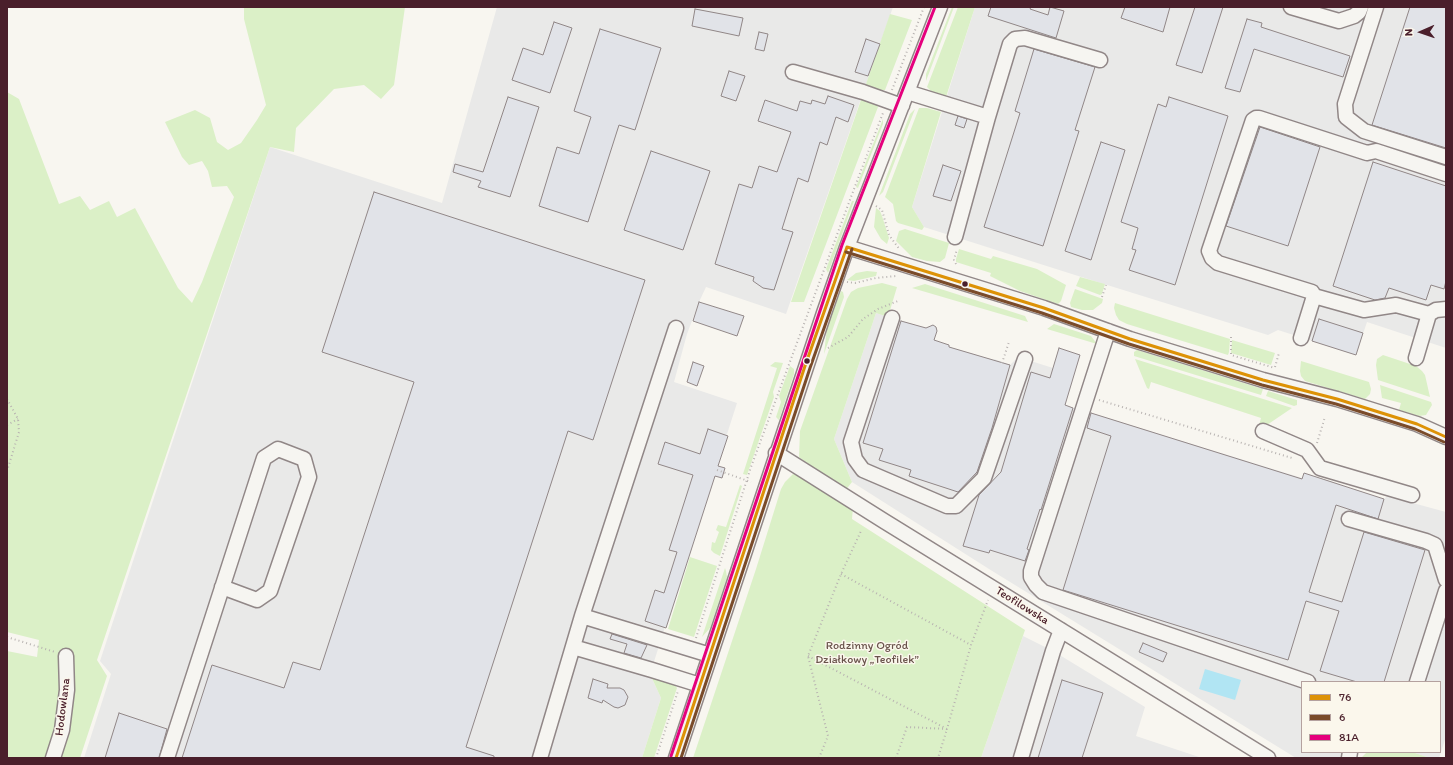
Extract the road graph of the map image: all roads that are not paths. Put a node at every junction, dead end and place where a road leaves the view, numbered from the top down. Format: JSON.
{"nodes":[{"id":1,"x":940,"y":7,"type":"edge"},
{"id":2,"x":1291,"y":7,"type":"edge"},
{"id":3,"x":1361,"y":7,"type":"edge"},
{"id":4,"x":1376,"y":7,"type":"edge"},
{"id":5,"x":1100,"y":60,"type":"dead end"},
{"id":6,"x":793,"y":72,"type":"dead end"},
{"id":7,"x":908,"y":92,"type":"junction"},
{"id":8,"x":902,"y":106,"type":"junction"},
{"id":9,"x":988,"y":117,"type":"junction"},
{"id":10,"x":1446,"y":157,"type":"edge"},
{"id":11,"x":1446,"y":174,"type":"edge"},
{"id":12,"x":957,"y":241,"type":"road end"},
{"id":13,"x":847,"y":247,"type":"junction"},
{"id":14,"x":1314,"y":296,"type":"junction"},
{"id":15,"x":1446,"y":309,"type":"edge"},
{"id":16,"x":1429,"y":314,"type":"junction"},
{"id":17,"x":892,"y":318,"type":"dead end"},
{"id":18,"x":676,"y":328,"type":"dead end"},
{"id":19,"x":1108,"y":331,"type":"junction"},
{"id":20,"x":1301,"y":338,"type":"dead end"},
{"id":21,"x":1416,"y":358,"type":"dead end"},
{"id":22,"x":1024,"y":359,"type":"dead end"},
{"id":23,"x":1263,"y":431,"type":"dead end"},
{"id":24,"x":1446,"y":437,"type":"edge"},
{"id":25,"x":776,"y":453,"type":"junction"},
{"id":26,"x":1412,"y":495,"type":"dead end"},
{"id":27,"x":1349,"y":519,"type":"dead end"},
{"id":28,"x":1446,"y":580,"type":"edge"},
{"id":29,"x":222,"y":587,"type":"junction"},
{"id":30,"x":1446,"y":590,"type":"edge"},
{"id":31,"x":582,"y":616,"type":"junction"},
{"id":32,"x":1061,"y":630,"type":"junction"},
{"id":33,"x":573,"y":648,"type":"junction"},
{"id":34,"x":710,"y":655,"type":"junction"},
{"id":35,"x":66,"y":656,"type":"road end"},
{"id":36,"x":1305,"y":681,"type":"edge"},
{"id":37,"x":1417,"y":681,"type":"edge"},
{"id":38,"x":700,"y":685,"type":"junction"},
{"id":39,"x":54,"y":758,"type":"edge"},
{"id":40,"x":167,"y":758,"type":"edge"},
{"id":41,"x":540,"y":758,"type":"edge"},
{"id":42,"x":676,"y":758,"type":"edge"},
{"id":43,"x":1021,"y":758,"type":"edge"},
{"id":44,"x":1268,"y":758,"type":"edge"}],
"edges":[{"from":1,"to":7,"type":"street"},
{"from":2,"to":3,"type":"street"},
{"from":4,"to":10,"type":"street"},
{"from":5,"to":9,"type":"street"},
{"from":6,"to":8,"type":"street"},
{"from":7,"to":8,"type":"street"},
{"from":7,"to":9,"type":"street"},
{"from":8,"to":13,"type":"street"},
{"from":9,"to":12,"type":"street"},
{"from":11,"to":14,"type":"street"},
{"from":13,"to":19,"type":"street"},
{"from":13,"to":25,"type":"street"},
{"from":14,"to":16,"type":"street"},
{"from":14,"to":20,"type":"street"},
{"from":15,"to":16,"type":"street"},
{"from":16,"to":21,"type":"street"},
{"from":17,"to":22,"type":"street"},
{"from":18,"to":31,"type":"street"},
{"from":19,"to":24,"type":"street"},
{"from":19,"to":36,"type":"street"},
{"from":23,"to":26,"type":"street"},
{"from":25,"to":32,"type":"street","name":"Teofilowska"},
{"from":25,"to":34,"type":"street"},
{"from":27,"to":28,"type":"street"},
{"from":29,"to":29,"type":"street"},
{"from":29,"to":40,"type":"street"},
{"from":30,"to":37,"type":"street"},
{"from":31,"to":33,"type":"street"},
{"from":31,"to":34,"type":"street"},
{"from":32,"to":43,"type":"street"},
{"from":32,"to":44,"type":"street","name":"Teofilowska"},
{"from":33,"to":38,"type":"street"},
{"from":33,"to":41,"type":"street"},
{"from":34,"to":38,"type":"street"},
{"from":35,"to":39,"type":"street","name":"Hodowlana"},
{"from":38,"to":42,"type":"street"}]}
